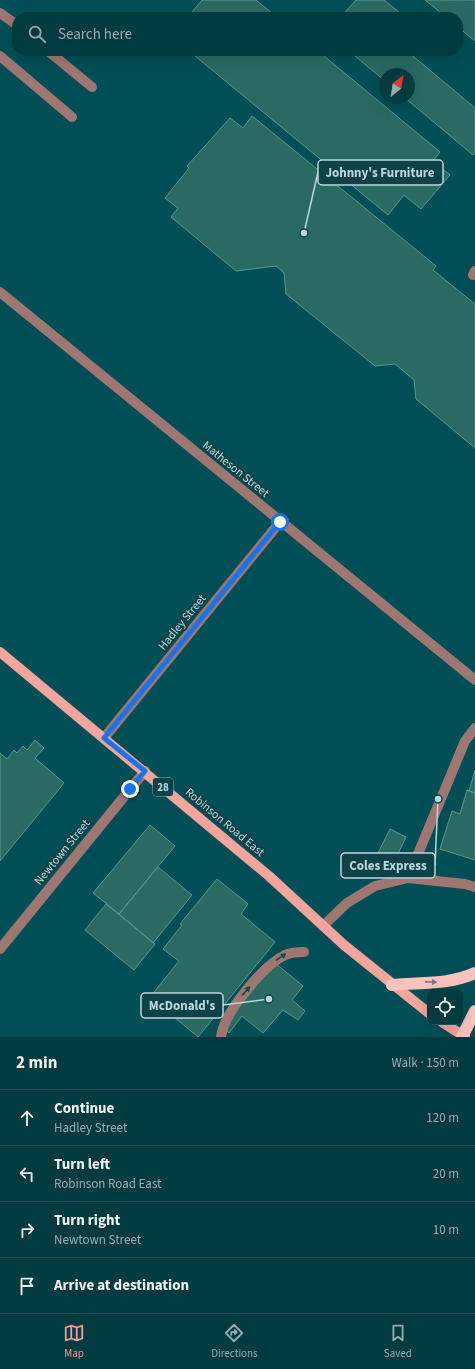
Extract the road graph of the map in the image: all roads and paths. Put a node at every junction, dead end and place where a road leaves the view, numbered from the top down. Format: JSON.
{"nodes":[{"id":1,"x":0,"y":13,"type":"edge"},
{"id":2,"x":12,"y":22,"type":"edge"},
{"id":3,"x":0,"y":56,"type":"edge"},
{"id":4,"x":54,"y":56,"type":"edge"},
{"id":5,"x":92,"y":87,"type":"dead end"},
{"id":6,"x":72,"y":117,"type":"dead end"},
{"id":7,"x":0,"y":292,"type":"edge"},
{"id":8,"x":280,"y":522,"type":"junction"},
{"id":9,"x":0,"y":652,"type":"edge"},
{"id":10,"x":475,"y":680,"type":"edge"},
{"id":11,"x":475,"y":728,"type":"edge"},
{"id":12,"x":104,"y":738,"type":"junction"},
{"id":13,"x":145,"y":771,"type":"junction"},
{"id":14,"x":408,"y":878,"type":"junction"},
{"id":15,"x":475,"y":887,"type":"edge"},
{"id":16,"x":323,"y":926,"type":"junction"},
{"id":17,"x":0,"y":949,"type":"edge"},
{"id":18,"x":304,"y":952,"type":"dead end"},
{"id":19,"x":475,"y":973,"type":"edge"},
{"id":20,"x":392,"y":984,"type":"junction"},
{"id":21,"x":475,"y":1011,"type":"edge"},
{"id":22,"x":427,"y":1012,"type":"edge"},
{"id":23,"x":446,"y":1025,"type":"edge"},
{"id":24,"x":221,"y":1037,"type":"edge"},
{"id":25,"x":464,"y":1037,"type":"edge"}],
"edges":[{"from":1,"to":2,"type":"street"},
{"from":3,"to":6,"type":"street"},
{"from":4,"to":5,"type":"street"},
{"from":7,"to":8,"type":"street","name":"Matheson Street"},
{"from":8,"to":10,"type":"street","name":"Matheson Street"},
{"from":8,"to":12,"type":"street","name":"Hadley Street"},
{"from":9,"to":12,"type":"main road","name":"Robinson Road East","number":"28"},
{"from":11,"to":14,"type":"street"},
{"from":12,"to":13,"type":"main road","name":"Robinson Road East","number":"28"},
{"from":13,"to":16,"type":"main road","name":"Robinson Road East","number":"28"},
{"from":13,"to":17,"type":"street","name":"Newtown Street"},
{"from":14,"to":15,"type":"street"},
{"from":14,"to":16,"type":"street"},
{"from":16,"to":20,"type":"main road","name":"Robinson Road East","number":"28"},
{"from":24,"to":18,"type":"street","one_way":true},
{"from":20,"to":19,"type":"highway","one_way":true},
{"from":20,"to":22,"type":"main road","name":"Robinson Road East","number":"28"},
{"from":21,"to":25,"type":"highway"},
{"from":23,"to":25,"type":"main road"}]}
